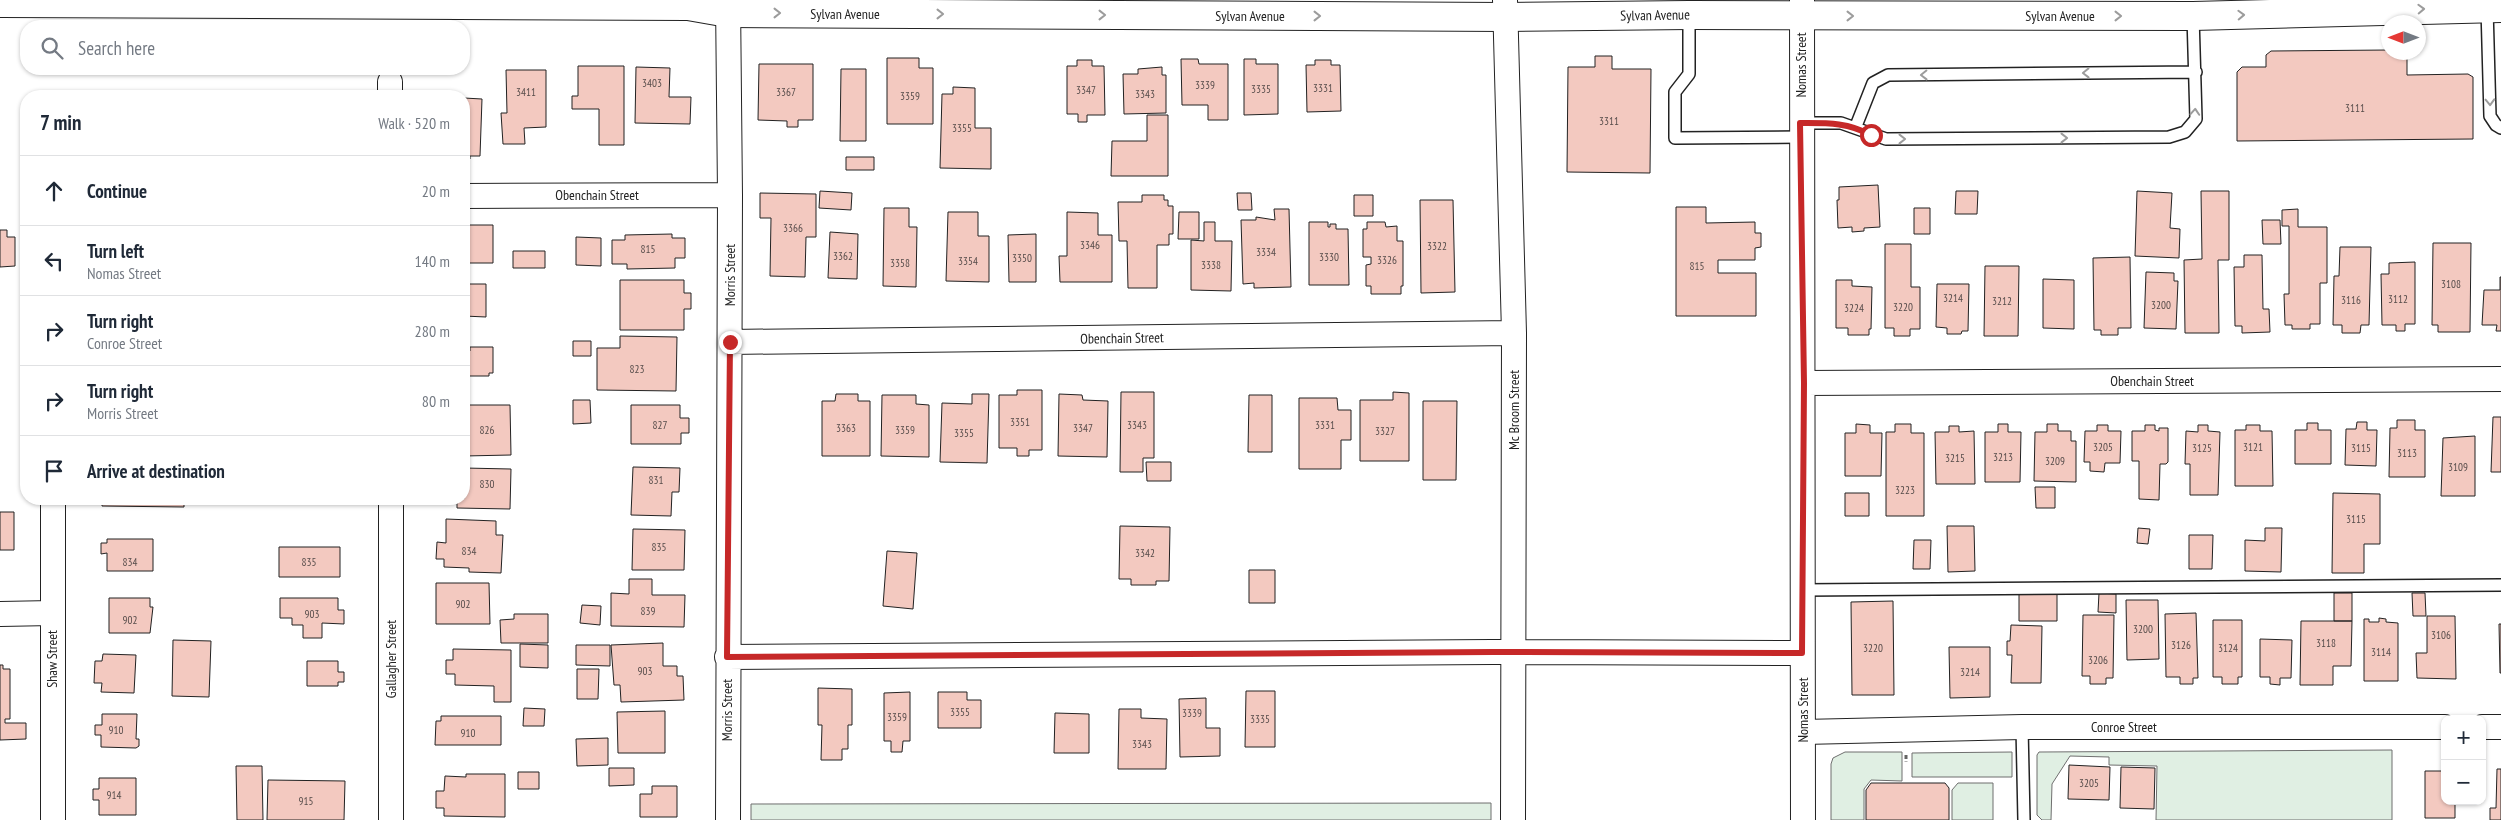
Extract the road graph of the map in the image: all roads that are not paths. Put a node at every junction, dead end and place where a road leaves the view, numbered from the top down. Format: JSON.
{"nodes":[{"id":1,"x":0,"y":3,"type":"edge"},
{"id":2,"x":2492,"y":5,"type":"edge"},
{"id":3,"x":728,"y":7,"type":"edge"},
{"id":4,"x":1801,"y":7,"type":"edge"},
{"id":5,"x":2192,"y":8,"type":"edge"},
{"id":6,"x":1505,"y":9,"type":"edge"},
{"id":7,"x":1689,"y":15,"type":"junction"},
{"id":8,"x":2489,"y":71,"type":"junction"},
{"id":9,"x":2501,"y":71,"type":"edge"},
{"id":10,"x":2196,"y":72,"type":"junction"},
{"id":11,"x":1856,"y":126,"type":"junction"},
{"id":12,"x":2501,"y":128,"type":"edge"},
{"id":13,"x":1800,"y":130,"type":"junction"},
{"id":14,"x":730,"y":195,"type":"junction"},
{"id":15,"x":470,"y":196,"type":"edge"},
{"id":16,"x":1514,"y":334,"type":"junction"},
{"id":17,"x":730,"y":342,"type":"junction"},
{"id":18,"x":2501,"y":379,"type":"edge"},
{"id":19,"x":1804,"y":383,"type":"junction"},
{"id":20,"x":53,"y":505,"type":"edge"},
{"id":21,"x":391,"y":505,"type":"edge"},
{"id":22,"x":2501,"y":585,"type":"edge"},
{"id":23,"x":1803,"y":590,"type":"junction"},
{"id":24,"x":52,"y":613,"type":"junction"},
{"id":25,"x":0,"y":614,"type":"edge"},
{"id":26,"x":1513,"y":652,"type":"junction"},
{"id":27,"x":1802,"y":653,"type":"junction"},
{"id":28,"x":727,"y":657,"type":"junction"},
{"id":29,"x":2022,"y":727,"type":"junction"},
{"id":30,"x":2441,"y":727,"type":"edge"},
{"id":31,"x":2486,"y":727,"type":"edge"},
{"id":32,"x":2501,"y":727,"type":"edge"},
{"id":33,"x":1803,"y":732,"type":"junction"},
{"id":34,"x":53,"y":820,"type":"edge"},
{"id":35,"x":391,"y":820,"type":"edge"},
{"id":36,"x":728,"y":820,"type":"edge"},
{"id":37,"x":1513,"y":820,"type":"edge"},
{"id":38,"x":1803,"y":820,"type":"edge"},
{"id":39,"x":2024,"y":820,"type":"edge"}],
"edges":[{"from":1,"to":3,"type":"main road","name":"Sylvan Avenue"},
{"from":5,"to":2,"type":"main road","name":"Sylvan Avenue","one_way":true},
{"from":2,"to":8,"type":"lane"},
{"from":3,"to":6,"type":"main road","name":"Sylvan Avenue","one_way":true},
{"from":3,"to":14,"type":"street","name":"Morris Street"},
{"from":4,"to":5,"type":"main road","name":"Sylvan Avenue","one_way":true},
{"from":4,"to":7,"type":"main road","name":"Sylvan Avenue"},
{"from":4,"to":13,"type":"street","name":"Nomas Street"},
{"from":5,"to":10,"type":"lane"},
{"from":6,"to":7,"type":"main road","name":"Sylvan Avenue"},
{"from":6,"to":16,"type":"street","name":"Mc Broom Street"},
{"from":7,"to":13,"type":"lane"},
{"from":8,"to":9,"type":"lane"},
{"from":8,"to":12,"type":"lane","one_way":true},
{"from":10,"to":11,"type":"lane","one_way":true},
{"from":11,"to":10,"type":"lane","one_way":true},
{"from":11,"to":13,"type":"lane"},
{"from":13,"to":19,"type":"street","name":"Nomas Street"},
{"from":14,"to":15,"type":"street","name":"Obenchain Street"},
{"from":14,"to":17,"type":"street","name":"Morris Street"},
{"from":16,"to":17,"type":"street","name":"Obenchain Street"},
{"from":16,"to":26,"type":"street","name":"Mc Broom Street"},
{"from":17,"to":28,"type":"street","name":"Morris Street"},
{"from":18,"to":19,"type":"street","name":"Obenchain Street"},
{"from":19,"to":23,"type":"street","name":"Nomas Street"},
{"from":20,"to":24,"type":"street","name":"Shaw Street"},
{"from":21,"to":35,"type":"street","name":"Gallagher Street"},
{"from":22,"to":23,"type":"lane"},
{"from":23,"to":27,"type":"street","name":"Nomas Street"},
{"from":24,"to":25,"type":"street"},
{"from":24,"to":34,"type":"street","name":"Shaw Street"},
{"from":26,"to":27,"type":"street"},
{"from":26,"to":28,"type":"street"},
{"from":26,"to":37,"type":"street","name":"Mc Broom Street"},
{"from":27,"to":33,"type":"street","name":"Nomas Street"},
{"from":28,"to":36,"type":"street","name":"Morris Street"},
{"from":29,"to":30,"type":"street","name":"Conroe Street"},
{"from":29,"to":33,"type":"street","name":"Conroe Street"},
{"from":29,"to":39,"type":"lane"},
{"from":31,"to":32,"type":"street"},
{"from":33,"to":38,"type":"street","name":"Nomas Street"}]}
